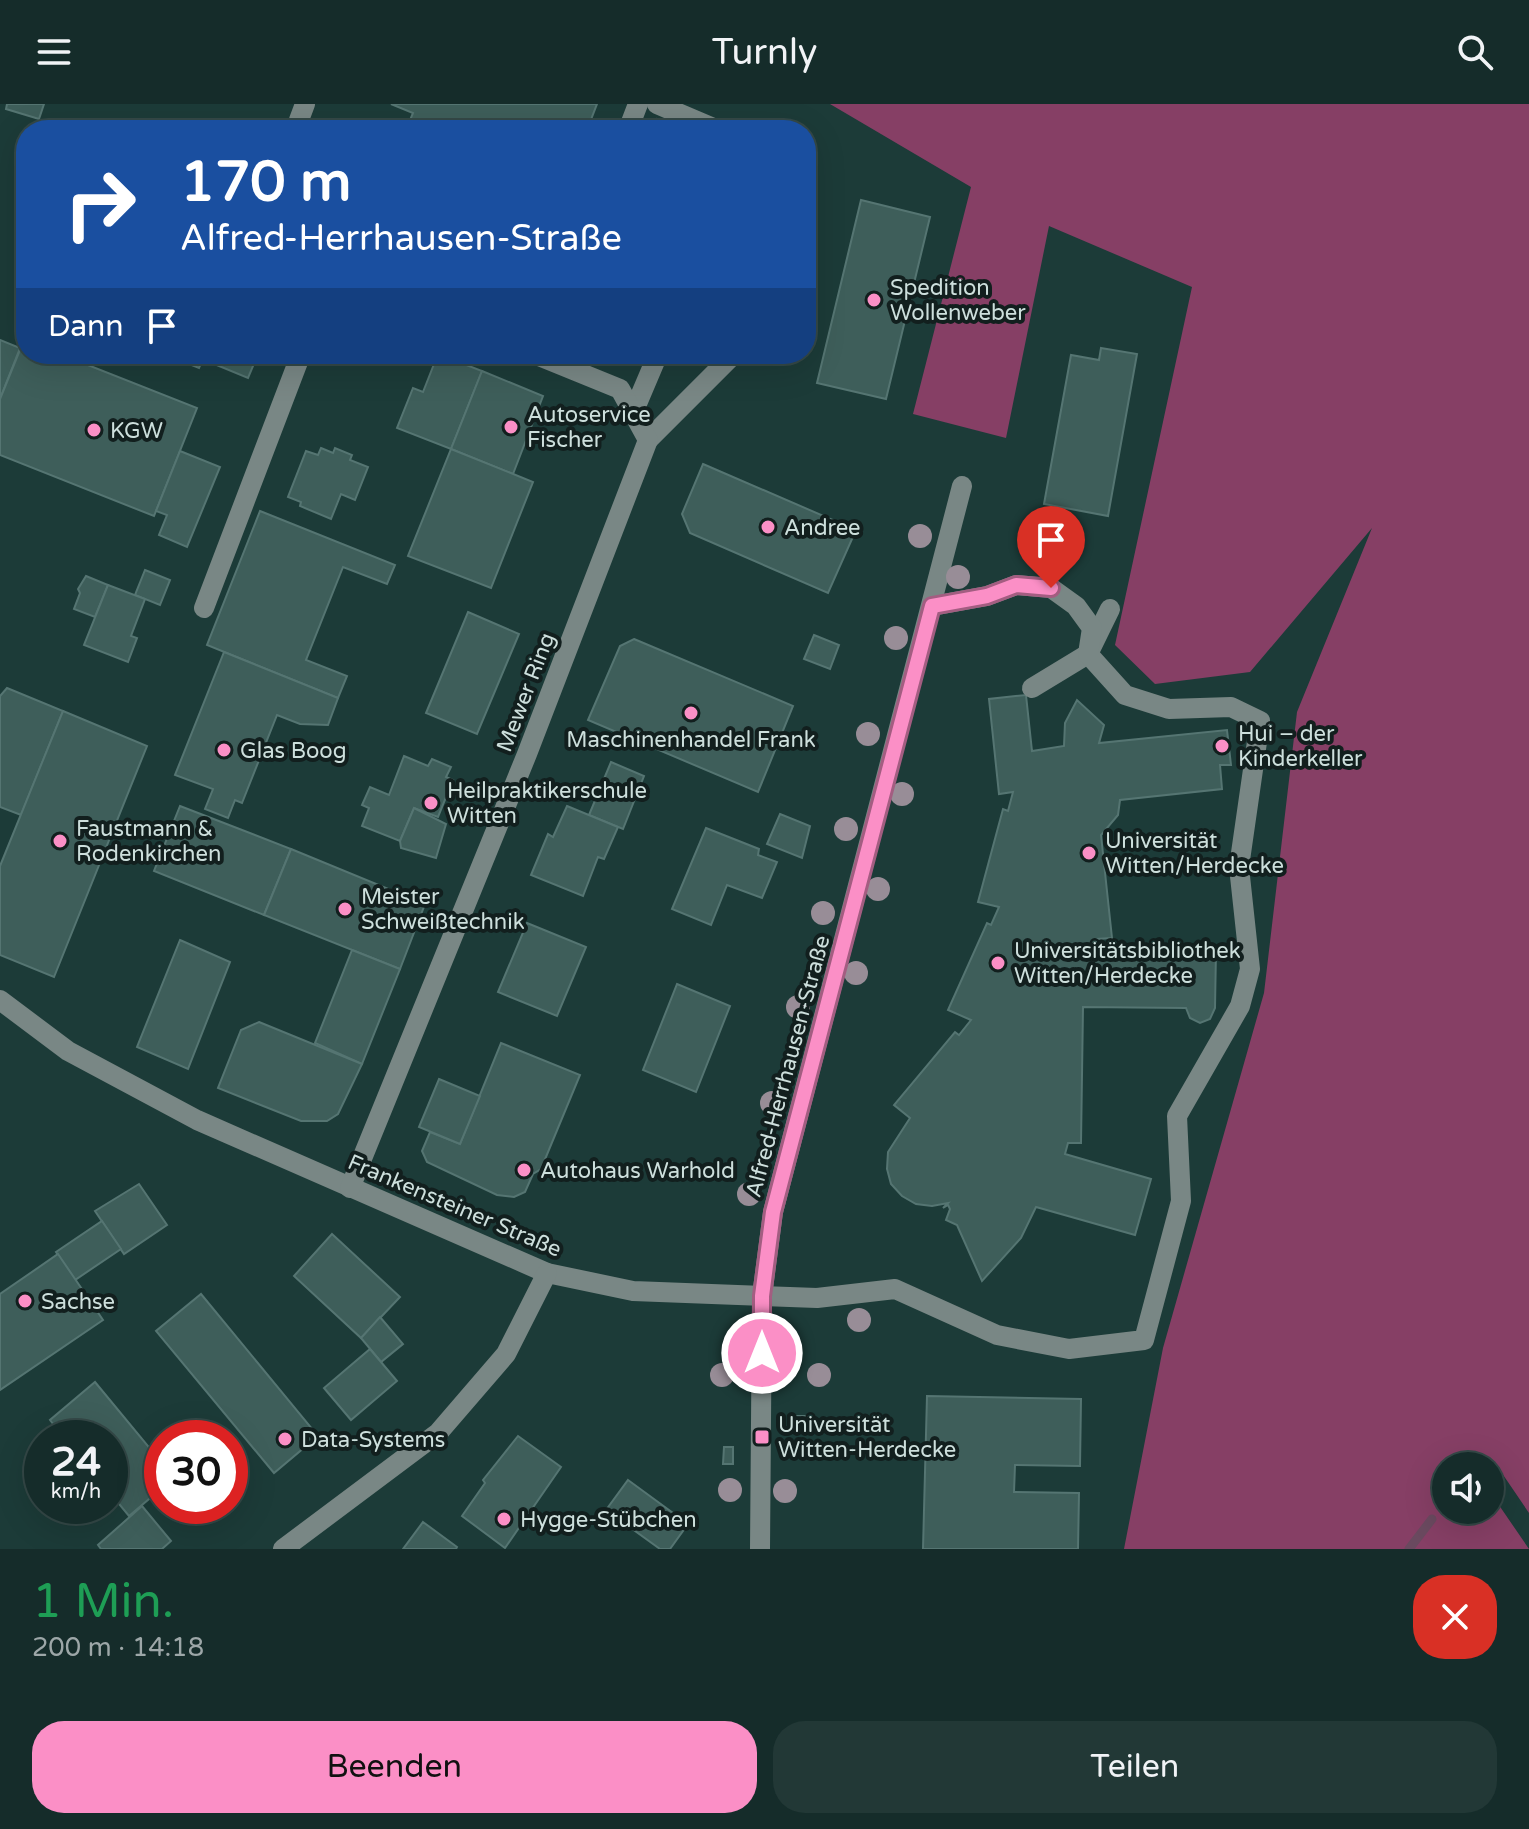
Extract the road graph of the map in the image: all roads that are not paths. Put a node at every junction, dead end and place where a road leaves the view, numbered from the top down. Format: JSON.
{"nodes":[{"id":1,"x":657,"y":104,"type":"edge"},
{"id":2,"x":695,"y":120,"type":"edge"},
{"id":3,"x":297,"y":364,"type":"edge"},
{"id":4,"x":560,"y":364,"type":"edge"},
{"id":5,"x":654,"y":364,"type":"edge"},
{"id":6,"x":724,"y":364,"type":"edge"},
{"id":7,"x":633,"y":413,"type":"junction"},
{"id":8,"x":648,"y":440,"type":"junction"},
{"id":9,"x":962,"y":486,"type":"dead end"},
{"id":10,"x":932,"y":606,"type":"junction"},
{"id":11,"x":204,"y":608,"type":"dead end"},
{"id":12,"x":1110,"y":609,"type":"dead end"},
{"id":13,"x":1088,"y":654,"type":"junction"},
{"id":14,"x":1032,"y":688,"type":"dead end"},
{"id":15,"x":0,"y":1000,"type":"edge"},
{"id":16,"x":350,"y":1188,"type":"junction"},
{"id":17,"x":547,"y":1273,"type":"junction"},
{"id":18,"x":762,"y":1296,"type":"junction"},
{"id":19,"x":283,"y":1549,"type":"edge"},
{"id":20,"x":760,"y":1549,"type":"edge"}],
"edges":[{"from":1,"to":2,"type":"street"},
{"from":3,"to":11,"type":"street"},
{"from":4,"to":7,"type":"street"},
{"from":5,"to":7,"type":"street"},
{"from":6,"to":8,"type":"street"},
{"from":7,"to":8,"type":"street"},
{"from":8,"to":16,"type":"street","name":"Mewer Ring"},
{"from":9,"to":10,"type":"street","name":"Alfred-Herrhausen-Straße"},
{"from":10,"to":13,"type":"street"},
{"from":10,"to":18,"type":"street","name":"Alfred-Herrhausen-Straße"},
{"from":12,"to":13,"type":"street"},
{"from":13,"to":14,"type":"street"},
{"from":13,"to":18,"type":"street","name":"Frankensteiner Straße"},
{"from":15,"to":16,"type":"street","name":"Frankensteiner Straße"},
{"from":16,"to":17,"type":"street","name":"Frankensteiner Straße"},
{"from":17,"to":18,"type":"street","name":"Frankensteiner Straße"},
{"from":17,"to":19,"type":"street"},
{"from":18,"to":20,"type":"street","name":"Alfred-Herrhausen-Straße"}]}
